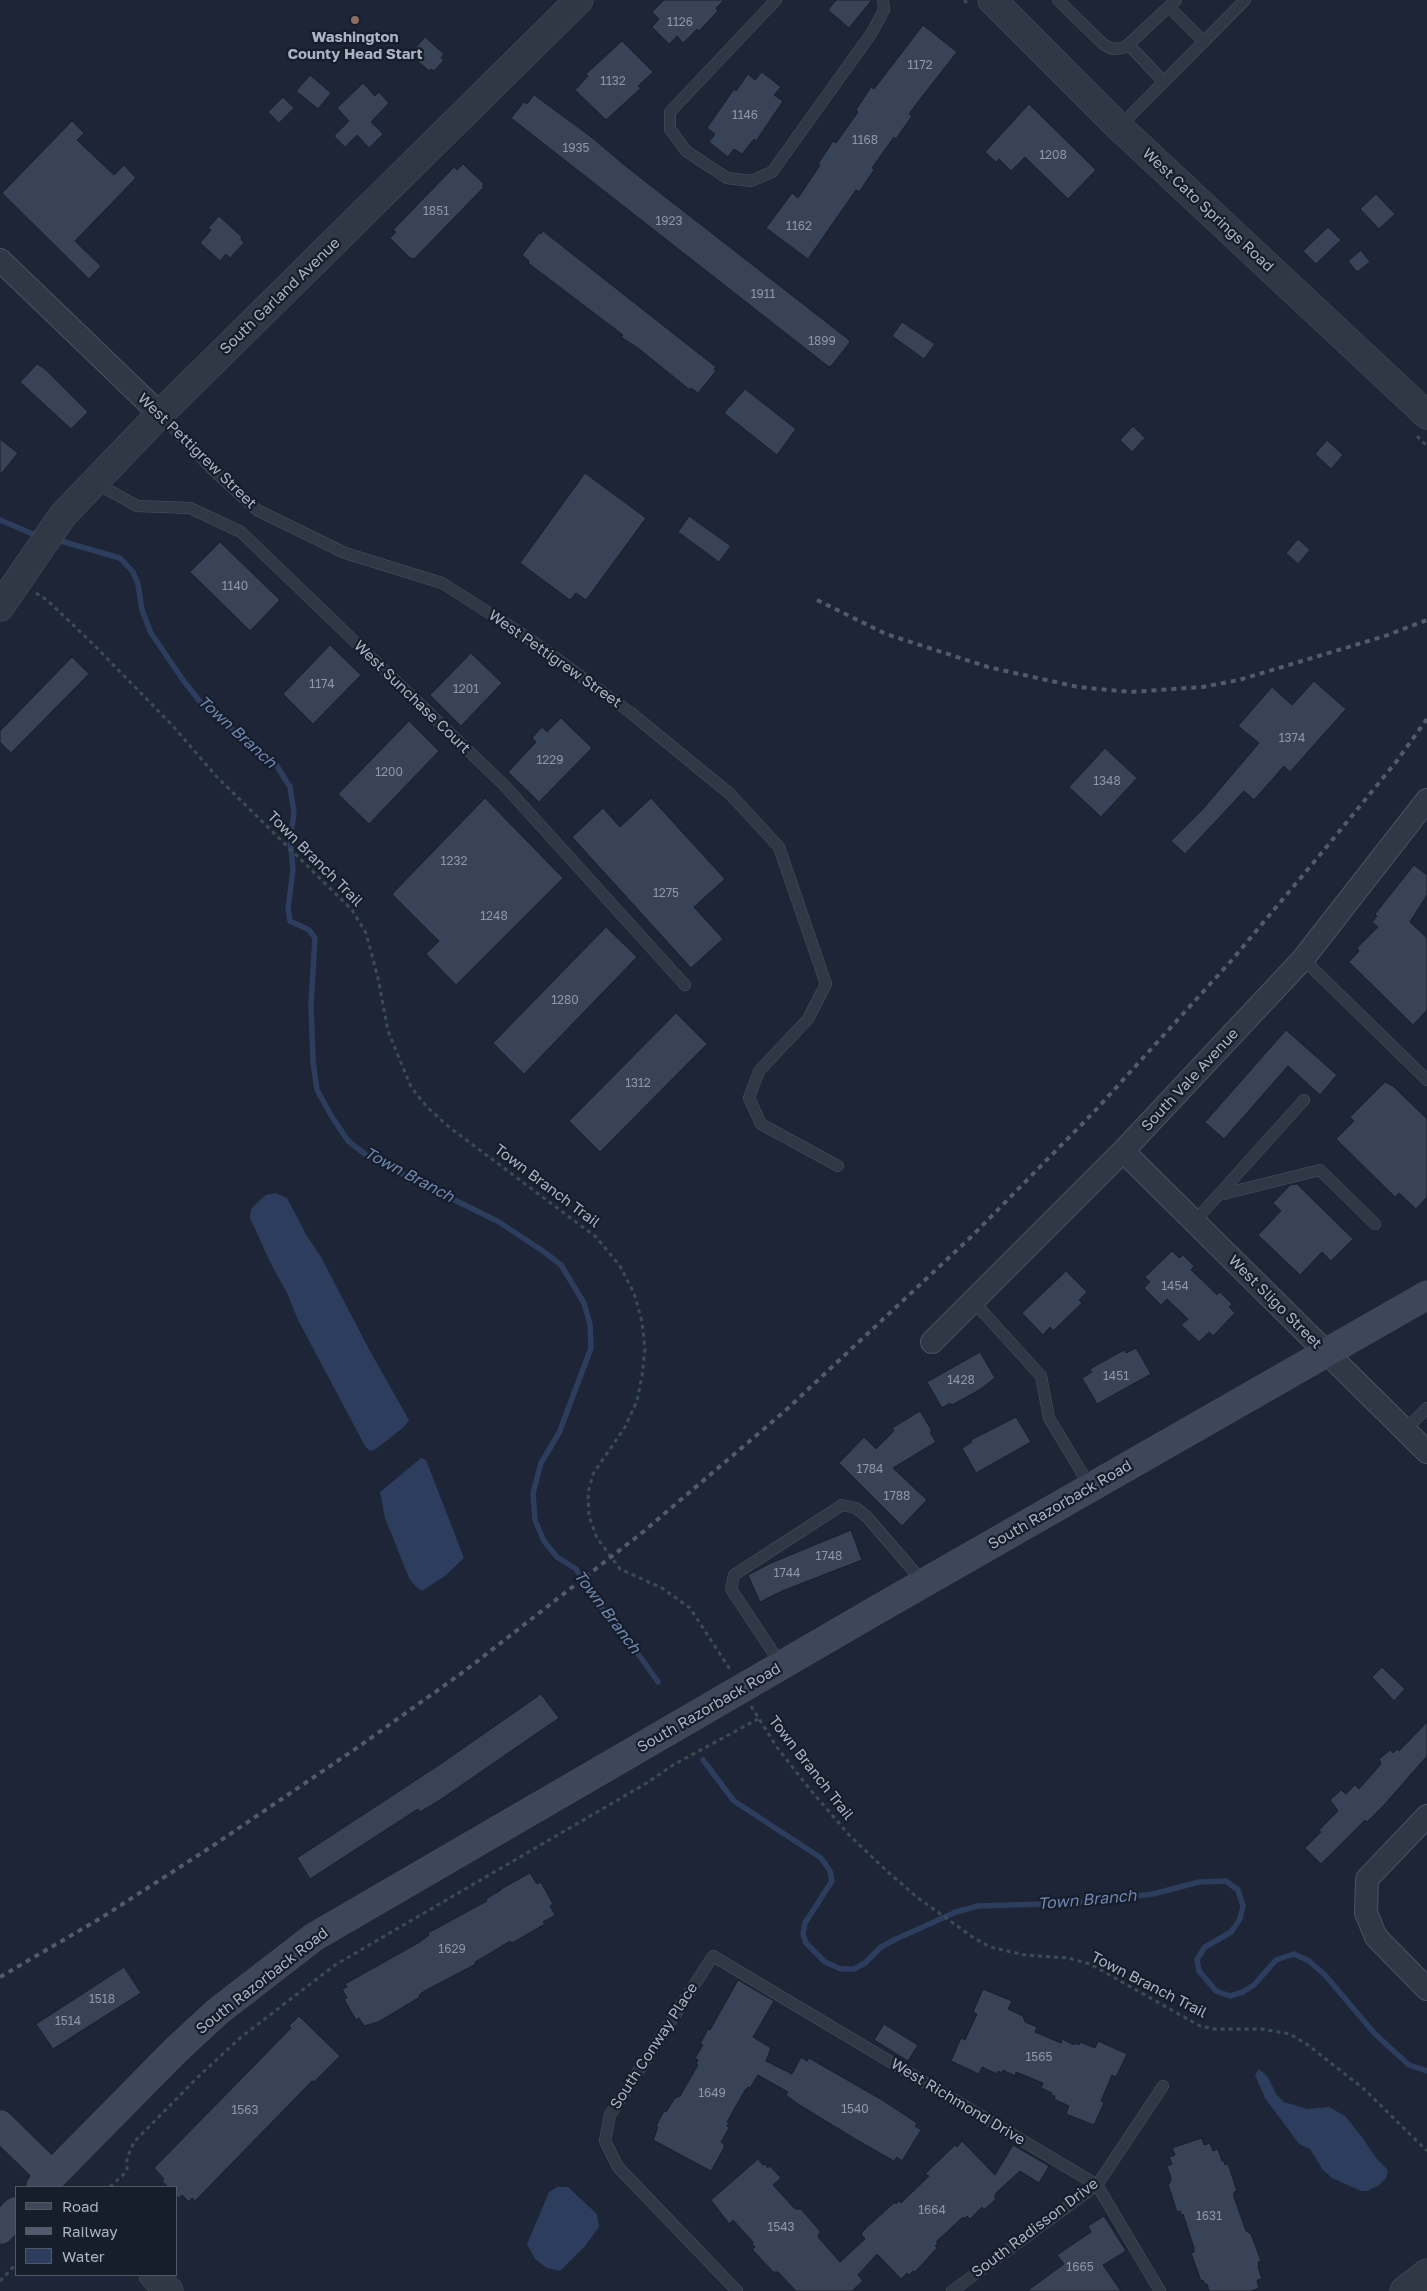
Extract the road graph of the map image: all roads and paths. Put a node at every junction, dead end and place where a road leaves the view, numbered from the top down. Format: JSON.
{"nodes":[{"id":1,"x":578,"y":0,"type":"edge"},
{"id":2,"x":776,"y":0,"type":"edge"},
{"id":3,"x":883,"y":0,"type":"edge"},
{"id":4,"x":992,"y":0,"type":"edge"},
{"id":5,"x":1058,"y":0,"type":"edge"},
{"id":6,"x":1245,"y":0,"type":"edge"},
{"id":7,"x":1173,"y":3,"type":"edge"},
{"id":8,"x":1204,"y":42,"type":"junction"},
{"id":9,"x":1128,"y":44,"type":"junction"},
{"id":10,"x":1164,"y":82,"type":"junction"},
{"id":11,"x":1120,"y":127,"type":"junction"},
{"id":12,"x":0,"y":260,"type":"edge"},
{"id":13,"x":160,"y":414,"type":"junction"},
{"id":14,"x":1427,"y":416,"type":"edge"},
{"id":15,"x":94,"y":482,"type":"junction"},
{"id":16,"x":17,"y":581,"type":"junction"},
{"id":17,"x":0,"y":607,"type":"edge"},
{"id":18,"x":1427,"y":800,"type":"edge"},
{"id":19,"x":1420,"y":825,"type":"edge"},
{"id":20,"x":1303,"y":959,"type":"junction"},
{"id":21,"x":684,"y":985,"type":"dead end"},
{"id":22,"x":1427,"y":1080,"type":"edge"},
{"id":23,"x":1304,"y":1100,"type":"dead end"},
{"id":24,"x":1123,"y":1151,"type":"junction"},
{"id":25,"x":838,"y":1166,"type":"dead end"},
{"id":26,"x":1219,"y":1195,"type":"junction"},
{"id":27,"x":1194,"y":1222,"type":"junction"},
{"id":28,"x":1374,"y":1224,"type":"dead end"},
{"id":29,"x":1427,"y":1294,"type":"edge"},
{"id":30,"x":973,"y":1301,"type":"junction"},
{"id":31,"x":932,"y":1342,"type":"dead end"},
{"id":32,"x":1326,"y":1353,"type":"junction"},
{"id":33,"x":1427,"y":1408,"type":"edge"},
{"id":34,"x":1405,"y":1430,"type":"junction"},
{"id":35,"x":1427,"y":1452,"type":"edge"},
{"id":36,"x":1091,"y":1488,"type":"junction"},
{"id":37,"x":924,"y":1583,"type":"junction"},
{"id":38,"x":782,"y":1666,"type":"junction"},
{"id":39,"x":742,"y":1690,"type":"junction"},
{"id":40,"x":758,"y":1719,"type":"junction"},
{"id":41,"x":1427,"y":1816,"type":"edge"},
{"id":42,"x":713,"y":1956,"type":"joint"},
{"id":43,"x":1427,"y":1989,"type":"edge"},
{"id":44,"x":1163,"y":2086,"type":"dead end"},
{"id":45,"x":0,"y":2125,"type":"edge"},
{"id":46,"x":1427,"y":2151,"type":"edge"},
{"id":47,"x":52,"y":2184,"type":"edge"},
{"id":48,"x":1097,"y":2185,"type":"junction"},
{"id":49,"x":111,"y":2186,"type":"edge"},
{"id":50,"x":15,"y":2213,"type":"edge"},
{"id":51,"x":0,"y":2228,"type":"edge"},
{"id":52,"x":15,"y":2265,"type":"edge"},
{"id":53,"x":1427,"y":2273,"type":"edge"},
{"id":54,"x":154,"y":2276,"type":"edge"},
{"id":55,"x":0,"y":2281,"type":"edge"},
{"id":56,"x":169,"y":2291,"type":"edge"},
{"id":57,"x":737,"y":2291,"type":"edge"},
{"id":58,"x":952,"y":2291,"type":"edge"},
{"id":59,"x":1160,"y":2291,"type":"edge"},
{"id":60,"x":1404,"y":2291,"type":"edge"}],
"edges":[{"from":1,"to":13,"type":"street","name":"South Garland Avenue"},
{"from":2,"to":3,"type":"lane"},
{"from":4,"to":11,"type":"street","name":"West Cato Springs Road"},
{"from":5,"to":9,"type":"lane"},
{"from":6,"to":8,"type":"lane"},
{"from":7,"to":8,"type":"lane"},
{"from":7,"to":9,"type":"lane"},
{"from":8,"to":10,"type":"lane"},
{"from":9,"to":10,"type":"lane"},
{"from":10,"to":11,"type":"lane"},
{"from":11,"to":14,"type":"street","name":"West Cato Springs Road"},
{"from":12,"to":13,"type":"street","name":"West Pettigrew Street"},
{"from":13,"to":15,"type":"street","name":"South Garland Avenue"},
{"from":13,"to":25,"type":"lane","name":"West Pettigrew Street"},
{"from":15,"to":16,"type":"street","name":"South Garland Avenue"},
{"from":15,"to":21,"type":"lane","name":"West Sunchase Court"},
{"from":16,"to":17,"type":"street","name":"South Garland Avenue"},
{"from":16,"to":39,"type":"path","name":"Town Branch Trail"},
{"from":18,"to":19,"type":"street","name":"South Vale Avenue"},
{"from":19,"to":20,"type":"street","name":"South Vale Avenue"},
{"from":20,"to":22,"type":"lane"},
{"from":20,"to":24,"type":"street","name":"South Vale Avenue"},
{"from":23,"to":26,"type":"lane"},
{"from":24,"to":27,"type":"street","name":"West Sligo Street"},
{"from":24,"to":30,"type":"street","name":"South Vale Avenue"},
{"from":26,"to":27,"type":"lane"},
{"from":26,"to":28,"type":"lane"},
{"from":27,"to":32,"type":"street","name":"West Sligo Street"},
{"from":29,"to":32,"type":"main road","name":"South Razorback Road"},
{"from":30,"to":31,"type":"street","name":"South Vale Avenue"},
{"from":30,"to":36,"type":"lane"},
{"from":32,"to":34,"type":"street","name":"West Sligo Street"},
{"from":32,"to":36,"type":"main road","name":"South Razorback Road"},
{"from":33,"to":34,"type":"lane"},
{"from":34,"to":35,"type":"street","name":"West Sligo Street"},
{"from":36,"to":37,"type":"main road","name":"South Razorback Road"},
{"from":37,"to":38,"type":"main road","name":"South Razorback Road"},
{"from":37,"to":38,"type":"lane"},
{"from":38,"to":39,"type":"main road","name":"South Razorback Road"},
{"from":39,"to":40,"type":"path","name":"Town Branch Trail"},
{"from":39,"to":47,"type":"main road","name":"South Razorback Road"},
{"from":40,"to":46,"type":"path","name":"Town Branch Trail"},
{"from":40,"to":49,"type":"path"},
{"from":41,"to":43,"type":"street"},
{"from":42,"to":48,"type":"lane","name":"West Richmond Drive"},
{"from":42,"to":57,"type":"lane","name":"South Conway Place"},
{"from":44,"to":48,"type":"lane","name":"South Radisson Drive"},
{"from":45,"to":47,"type":"main road"},
{"from":48,"to":58,"type":"lane","name":"South Radisson Drive"},
{"from":48,"to":59,"type":"lane","name":"West Richmond Drive"},
{"from":50,"to":51,"type":"main road"},
{"from":52,"to":55,"type":"path"},
{"from":53,"to":60,"type":"street"},
{"from":54,"to":56,"type":"street"}]}
